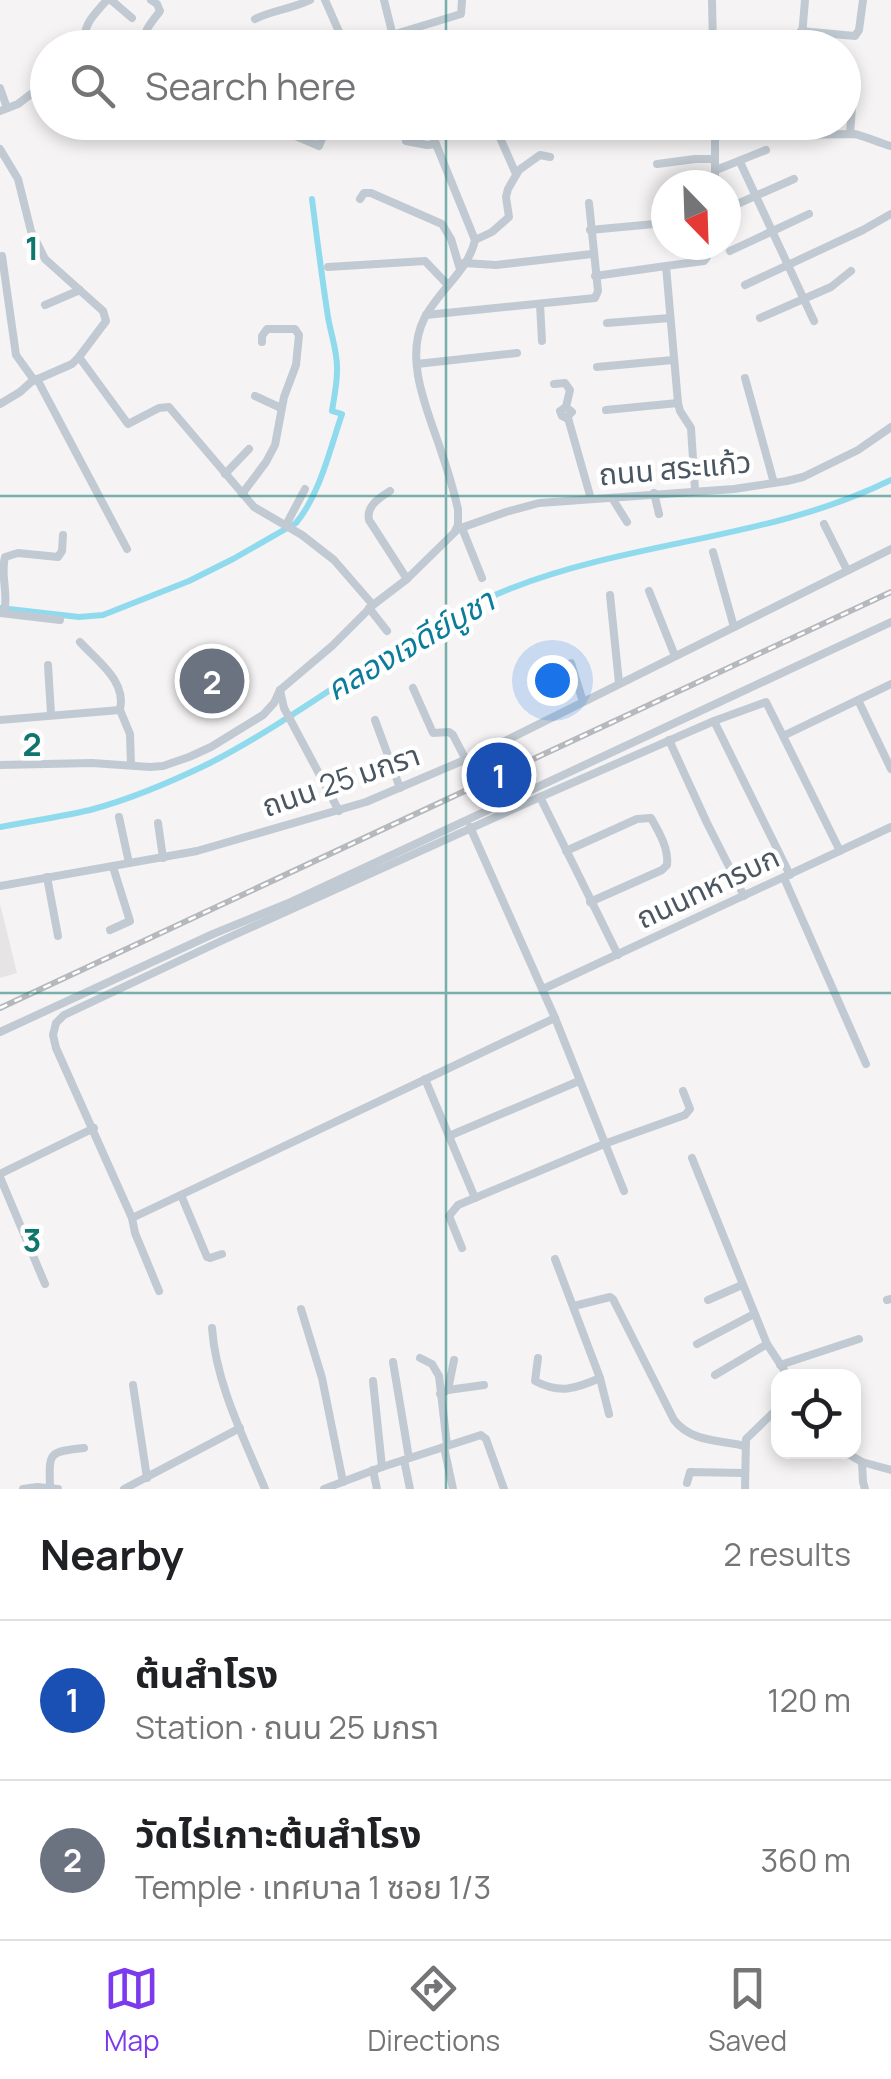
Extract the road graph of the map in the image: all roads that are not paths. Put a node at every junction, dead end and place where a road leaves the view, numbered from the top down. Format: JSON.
{"nodes":[{"id":1,"x":109,"y":0,"type":"edge"},
{"id":2,"x":150,"y":0,"type":"edge"},
{"id":3,"x":310,"y":0,"type":"edge"},
{"id":4,"x":325,"y":0,"type":"edge"},
{"id":5,"x":384,"y":0,"type":"edge"},
{"id":6,"x":462,"y":0,"type":"edge"},
{"id":7,"x":712,"y":0,"type":"edge"},
{"id":8,"x":805,"y":0,"type":"edge"},
{"id":9,"x":863,"y":0,"type":"edge"},
{"id":10,"x":132,"y":18,"type":"dead end"},
{"id":11,"x":255,"y":19,"type":"dead end"},
{"id":12,"x":84,"y":30,"type":"edge"},
{"id":13,"x":147,"y":30,"type":"edge"},
{"id":14,"x":338,"y":30,"type":"edge"},
{"id":15,"x":390,"y":30,"type":"edge"},
{"id":16,"x":425,"y":30,"type":"edge"},
{"id":17,"x":713,"y":30,"type":"edge"},
{"id":18,"x":801,"y":30,"type":"edge"},
{"id":19,"x":859,"y":30,"type":"edge"},
{"id":20,"x":0,"y":88,"type":"edge"},
{"id":21,"x":30,"y":96,"type":"edge"},
{"id":22,"x":4,"y":109,"type":"edge"},
{"id":23,"x":861,"y":135,"type":"edge"},
{"id":24,"x":434,"y":140,"type":"edge"},
{"id":25,"x":501,"y":140,"type":"dead end"},
{"id":26,"x":714,"y":140,"type":"edge"},
{"id":27,"x":406,"y":141,"type":"dead end"},
{"id":28,"x":436,"y":144,"type":"junction"},
{"id":29,"x":891,"y":146,"type":"edge"},
{"id":30,"x":0,"y":149,"type":"edge"},
{"id":31,"x":766,"y":150,"type":"dead end"},
{"id":32,"x":550,"y":157,"type":"dead end"},
{"id":33,"x":715,"y":159,"type":"junction"},
{"id":34,"x":740,"y":162,"type":"junction"},
{"id":35,"x":656,"y":164,"type":"dead end"},
{"id":36,"x":716,"y":170,"type":"joint"},
{"id":37,"x":516,"y":174,"type":"junction"},
{"id":38,"x":794,"y":179,"type":"dead end"},
{"id":39,"x":755,"y":195,"type":"junction"},
{"id":40,"x":360,"y":199,"type":"dead end"},
{"id":41,"x":741,"y":202,"type":"edge"},
{"id":42,"x":589,"y":203,"type":"dead end"},
{"id":43,"x":809,"y":214,"type":"dead end"},
{"id":44,"x":891,"y":214,"type":"edge"},
{"id":45,"x":651,"y":224,"type":"edge"},
{"id":46,"x":590,"y":230,"type":"junction"},
{"id":47,"x":772,"y":231,"type":"junction"},
{"id":48,"x":476,"y":240,"type":"junction"},
{"id":49,"x":741,"y":246,"type":"edge"},
{"id":50,"x":592,"y":254,"type":"junction"},
{"id":51,"x":2,"y":256,"type":"edge"},
{"id":52,"x":705,"y":260,"type":"edge"},
{"id":53,"x":788,"y":265,"type":"junction"},
{"id":54,"x":462,"y":266,"type":"junction"},
{"id":55,"x":666,"y":266,"type":"junction"},
{"id":56,"x":328,"y":267,"type":"dead end"},
{"id":57,"x":851,"y":270,"type":"dead end"},
{"id":58,"x":596,"y":276,"type":"junction"},
{"id":59,"x":447,"y":284,"type":"junction"},
{"id":60,"x":745,"y":284,"type":"dead end"},
{"id":61,"x":80,"y":290,"type":"junction"},
{"id":62,"x":804,"y":298,"type":"junction"},
{"id":63,"x":540,"y":304,"type":"junction"},
{"id":64,"x":45,"y":306,"type":"dead end"},
{"id":65,"x":426,"y":315,"type":"junction"},
{"id":66,"x":670,"y":318,"type":"junction"},
{"id":67,"x":760,"y":318,"type":"dead end"},
{"id":68,"x":814,"y":321,"type":"dead end"},
{"id":69,"x":5,"y":323,"type":"edge"},
{"id":70,"x":607,"y":323,"type":"dead end"},
{"id":71,"x":0,"y":338,"type":"edge"},
{"id":72,"x":12,"y":338,"type":"junction"},
{"id":73,"x":542,"y":341,"type":"dead end"},
{"id":74,"x":262,"y":342,"type":"dead end"},
{"id":75,"x":518,"y":353,"type":"dead end"},
{"id":76,"x":673,"y":360,"type":"junction"},
{"id":77,"x":76,"y":361,"type":"junction"},
{"id":78,"x":417,"y":364,"type":"junction"},
{"id":79,"x":597,"y":367,"type":"dead end"},
{"id":80,"x":744,"y":378,"type":"dead end"},
{"id":81,"x":36,"y":379,"type":"junction"},
{"id":82,"x":554,"y":384,"type":"dead end"},
{"id":83,"x":255,"y":396,"type":"dead end"},
{"id":84,"x":678,"y":402,"type":"junction"},
{"id":85,"x":0,"y":404,"type":"edge"},
{"id":86,"x":281,"y":408,"type":"junction"},
{"id":87,"x":606,"y":410,"type":"dead end"},
{"id":88,"x":891,"y":428,"type":"edge"},
{"id":89,"x":249,"y":449,"type":"dead end"},
{"id":90,"x":225,"y":474,"type":"junction"},
{"id":91,"x":774,"y":484,"type":"junction"},
{"id":92,"x":305,"y":489,"type":"dead end"},
{"id":93,"x":695,"y":490,"type":"junction"},
{"id":94,"x":390,"y":492,"type":"dead end"},
{"id":95,"x":242,"y":494,"type":"junction"},
{"id":96,"x":654,"y":494,"type":"junction"},
{"id":97,"x":612,"y":498,"type":"junction"},
{"id":98,"x":591,"y":499,"type":"junction"},
{"id":99,"x":659,"y":514,"type":"dead end"},
{"id":100,"x":627,"y":522,"type":"dead end"},
{"id":101,"x":824,"y":524,"type":"dead end"},
{"id":102,"x":289,"y":527,"type":"junction"},
{"id":103,"x":458,"y":530,"type":"junction"},
{"id":104,"x":63,"y":535,"type":"dead end"},
{"id":105,"x":127,"y":549,"type":"dead end"},
{"id":106,"x":891,"y":549,"type":"edge"},
{"id":107,"x":713,"y":552,"type":"dead end"},
{"id":108,"x":848,"y":570,"type":"junction"},
{"id":109,"x":482,"y":578,"type":"dead end"},
{"id":110,"x":407,"y":579,"type":"junction"},
{"id":111,"x":649,"y":591,"type":"dead end"},
{"id":112,"x":610,"y":595,"type":"dead end"},
{"id":113,"x":371,"y":607,"type":"junction"},
{"id":114,"x":4,"y":611,"type":"edge"},
{"id":115,"x":60,"y":620,"type":"dead end"},
{"id":116,"x":891,"y":622,"type":"edge"},
{"id":117,"x":734,"y":626,"type":"junction"},
{"id":118,"x":387,"y":632,"type":"dead end"},
{"id":119,"x":80,"y":642,"type":"dead end"},
{"id":120,"x":674,"y":656,"type":"junction"},
{"id":121,"x":571,"y":662,"type":"dead end"},
{"id":122,"x":48,"y":665,"type":"dead end"},
{"id":123,"x":619,"y":684,"type":"junction"},
{"id":124,"x":891,"y":684,"type":"edge"},
{"id":125,"x":413,"y":688,"type":"dead end"},
{"id":126,"x":280,"y":690,"type":"junction"},
{"id":127,"x":858,"y":700,"type":"junction"},
{"id":128,"x":583,"y":702,"type":"junction"},
{"id":129,"x":120,"y":710,"type":"junction"},
{"id":130,"x":52,"y":714,"type":"junction"},
{"id":131,"x":0,"y":720,"type":"edge"},
{"id":132,"x":375,"y":720,"type":"dead end"},
{"id":133,"x":714,"y":721,"type":"junction"},
{"id":134,"x":783,"y":736,"type":"junction"},
{"id":135,"x":670,"y":740,"type":"junction"},
{"id":136,"x":886,"y":748,"type":"edge"},
{"id":137,"x":466,"y":760,"type":"junction"},
{"id":138,"x":0,"y":765,"type":"edge"},
{"id":139,"x":131,"y":765,"type":"junction"},
{"id":140,"x":891,"y":768,"type":"edge"},
{"id":141,"x":400,"y":788,"type":"junction"},
{"id":142,"x":540,"y":797,"type":"junction"},
{"id":143,"x":339,"y":811,"type":"junction"},
{"id":144,"x":119,"y":816,"type":"dead end"},
{"id":145,"x":467,"y":818,"type":"junction"},
{"id":146,"x":158,"y":823,"type":"dead end"},
{"id":147,"x":891,"y":827,"type":"edge"},
{"id":148,"x":470,"y":829,"type":"junction"},
{"id":149,"x":566,"y":851,"type":"junction"},
{"id":150,"x":840,"y":851,"type":"junction"},
{"id":151,"x":163,"y":858,"type":"junction"},
{"id":152,"x":129,"y":864,"type":"junction"},
{"id":153,"x":113,"y":867,"type":"junction"},
{"id":154,"x":787,"y":876,"type":"junction"},
{"id":155,"x":47,"y":878,"type":"junction"},
{"id":156,"x":0,"y":886,"type":"edge"},
{"id":157,"x":744,"y":896,"type":"junction"},
{"id":158,"x":590,"y":902,"type":"junction"},
{"id":159,"x":110,"y":930,"type":"dead end"},
{"id":160,"x":58,"y":936,"type":"dead end"},
{"id":161,"x":618,"y":955,"type":"junction"},
{"id":162,"x":543,"y":989,"type":"junction"},
{"id":163,"x":555,"y":1018,"type":"junction"},
{"id":164,"x":0,"y":1032,"type":"edge"},
{"id":165,"x":866,"y":1064,"type":"dead end"},
{"id":166,"x":426,"y":1079,"type":"junction"},
{"id":167,"x":579,"y":1081,"type":"junction"},
{"id":168,"x":684,"y":1091,"type":"dead end"},
{"id":169,"x":94,"y":1128,"type":"junction"},
{"id":170,"x":450,"y":1136,"type":"junction"},
{"id":171,"x":604,"y":1144,"type":"junction"},
{"id":172,"x":692,"y":1158,"type":"dead end"},
{"id":173,"x":0,"y":1176,"type":"edge"},
{"id":174,"x":624,"y":1191,"type":"dead end"},
{"id":175,"x":181,"y":1195,"type":"junction"},
{"id":176,"x":475,"y":1198,"type":"junction"},
{"id":177,"x":132,"y":1218,"type":"junction"},
{"id":178,"x":462,"y":1248,"type":"dead end"},
{"id":179,"x":222,"y":1254,"type":"dead end"},
{"id":180,"x":555,"y":1260,"type":"dead end"},
{"id":181,"x":45,"y":1284,"type":"dead end"},
{"id":182,"x":742,"y":1285,"type":"junction"},
{"id":183,"x":160,"y":1291,"type":"dead end"},
{"id":184,"x":708,"y":1300,"type":"dead end"},
{"id":185,"x":574,"y":1306,"type":"junction"},
{"id":186,"x":301,"y":1309,"type":"dead end"},
{"id":187,"x":754,"y":1314,"type":"junction"},
{"id":188,"x":212,"y":1328,"type":"dead end"},
{"id":189,"x":859,"y":1338,"type":"dead end"},
{"id":190,"x":698,"y":1344,"type":"dead end"},
{"id":191,"x":767,"y":1344,"type":"junction"},
{"id":192,"x":420,"y":1358,"type":"dead end"},
{"id":193,"x":538,"y":1358,"type":"dead end"},
{"id":194,"x":454,"y":1360,"type":"dead end"},
{"id":195,"x":393,"y":1362,"type":"dead end"},
{"id":196,"x":780,"y":1365,"type":"junction"},
{"id":197,"x":783,"y":1369,"type":"edge"},
{"id":198,"x":715,"y":1374,"type":"dead end"},
{"id":199,"x":600,"y":1378,"type":"junction"},
{"id":200,"x":373,"y":1381,"type":"dead end"},
{"id":201,"x":133,"y":1385,"type":"dead end"},
{"id":202,"x":484,"y":1385,"type":"dead end"},
{"id":203,"x":444,"y":1392,"type":"junction"},
{"id":204,"x":609,"y":1414,"type":"dead end"},
{"id":205,"x":771,"y":1415,"type":"edge"},
{"id":206,"x":240,"y":1428,"type":"junction"},
{"id":207,"x":446,"y":1446,"type":"junction"},
{"id":208,"x":744,"y":1446,"type":"junction"},
{"id":209,"x":84,"y":1448,"type":"dead end"},
{"id":210,"x":407,"y":1459,"type":"junction"},
{"id":211,"x":857,"y":1459,"type":"edge"},
{"id":212,"x":862,"y":1462,"type":"junction"},
{"id":213,"x":378,"y":1469,"type":"junction"},
{"id":214,"x":891,"y":1470,"type":"edge"},
{"id":215,"x":745,"y":1473,"type":"junction"},
{"id":216,"x":147,"y":1478,"type":"junction"},
{"id":217,"x":343,"y":1482,"type":"junction"},
{"id":218,"x":688,"y":1483,"type":"dead end"},
{"id":219,"x":54,"y":1488,"type":"edge"},
{"id":220,"x":23,"y":1489,"type":"edge"},
{"id":221,"x":124,"y":1489,"type":"edge"},
{"id":222,"x":265,"y":1489,"type":"edge"},
{"id":223,"x":324,"y":1489,"type":"edge"},
{"id":224,"x":377,"y":1489,"type":"edge"},
{"id":225,"x":410,"y":1489,"type":"edge"},
{"id":226,"x":454,"y":1489,"type":"edge"},
{"id":227,"x":504,"y":1489,"type":"edge"},
{"id":228,"x":745,"y":1489,"type":"edge"},
{"id":229,"x":865,"y":1489,"type":"edge"}],
"edges":[{"from":1,"to":10,"type":"street"},
{"from":1,"to":12,"type":"street"},
{"from":2,"to":13,"type":"street"},
{"from":3,"to":11,"type":"street"},
{"from":4,"to":14,"type":"street"},
{"from":5,"to":15,"type":"street"},
{"from":6,"to":16,"type":"street"},
{"from":7,"to":17,"type":"street"},
{"from":8,"to":18,"type":"street"},
{"from":9,"to":19,"type":"street"},
{"from":20,"to":22,"type":"street"},
{"from":21,"to":22,"type":"street"},
{"from":23,"to":29,"type":"street"},
{"from":24,"to":28,"type":"street"},
{"from":25,"to":37,"type":"street"},
{"from":26,"to":33,"type":"street"},
{"from":27,"to":28,"type":"street"},
{"from":28,"to":48,"type":"street"},
{"from":30,"to":61,"type":"street"},
{"from":31,"to":34,"type":"street"},
{"from":32,"to":37,"type":"street"},
{"from":33,"to":35,"type":"street"},
{"from":33,"to":36,"type":"street"},
{"from":34,"to":36,"type":"street"},
{"from":34,"to":39,"type":"street"},
{"from":37,"to":48,"type":"street"},
{"from":38,"to":39,"type":"street"},
{"from":39,"to":41,"type":"street"},
{"from":39,"to":47,"type":"street"},
{"from":40,"to":54,"type":"street"},
{"from":42,"to":46,"type":"street"},
{"from":43,"to":47,"type":"street"},
{"from":44,"to":53,"type":"street"},
{"from":45,"to":46,"type":"street"},
{"from":46,"to":50,"type":"street"},
{"from":47,"to":49,"type":"street"},
{"from":47,"to":53,"type":"street"},
{"from":48,"to":54,"type":"street"},
{"from":50,"to":54,"type":"street"},
{"from":50,"to":58,"type":"street"},
{"from":51,"to":69,"type":"street"},
{"from":52,"to":55,"type":"street"},
{"from":53,"to":60,"type":"street"},
{"from":53,"to":62,"type":"street"},
{"from":54,"to":59,"type":"street"},
{"from":55,"to":58,"type":"street"},
{"from":55,"to":66,"type":"street"},
{"from":56,"to":59,"type":"street"},
{"from":57,"to":62,"type":"street"},
{"from":58,"to":63,"type":"street"},
{"from":59,"to":65,"type":"street"},
{"from":61,"to":64,"type":"street"},
{"from":61,"to":77,"type":"street"},
{"from":62,"to":67,"type":"street"},
{"from":62,"to":68,"type":"street"},
{"from":63,"to":65,"type":"street"},
{"from":63,"to":73,"type":"street"},
{"from":65,"to":78,"type":"street"},
{"from":66,"to":70,"type":"street"},
{"from":66,"to":76,"type":"street"},
{"from":69,"to":72,"type":"street"},
{"from":71,"to":72,"type":"street"},
{"from":72,"to":81,"type":"street"},
{"from":74,"to":86,"type":"street"},
{"from":75,"to":78,"type":"street"},
{"from":76,"to":79,"type":"street"},
{"from":76,"to":84,"type":"street"},
{"from":77,"to":81,"type":"street"},
{"from":77,"to":90,"type":"street"},
{"from":78,"to":103,"type":"street"},
{"from":80,"to":91,"type":"street"},
{"from":81,"to":85,"type":"street"},
{"from":81,"to":105,"type":"street"},
{"from":82,"to":98,"type":"street"},
{"from":83,"to":86,"type":"street"},
{"from":84,"to":87,"type":"street"},
{"from":84,"to":93,"type":"street"},
{"from":86,"to":95,"type":"street"},
{"from":88,"to":91,"type":"street","name":"ถนน สระแก้ว"},
{"from":89,"to":90,"type":"street"},
{"from":90,"to":95,"type":"street"},
{"from":91,"to":93,"type":"street","name":"ถนน สระแก้ว"},
{"from":92,"to":102,"type":"street"},
{"from":93,"to":96,"type":"street","name":"ถนน สระแก้ว"},
{"from":94,"to":110,"type":"street"},
{"from":95,"to":102,"type":"street"},
{"from":96,"to":97,"type":"street","name":"ถนน สระแก้ว"},
{"from":96,"to":99,"type":"street"},
{"from":97,"to":98,"type":"street","name":"ถนน สระแก้ว"},
{"from":97,"to":100,"type":"street"},
{"from":98,"to":103,"type":"street","name":"ถนน สระแก้ว"},
{"from":101,"to":108,"type":"street"},
{"from":102,"to":113,"type":"street"},
{"from":103,"to":109,"type":"street"},
{"from":103,"to":110,"type":"street"},
{"from":104,"to":114,"type":"street"},
{"from":106,"to":108,"type":"street","name":"ถนน 25 มกรา"},
{"from":107,"to":117,"type":"street"},
{"from":108,"to":117,"type":"street","name":"ถนน 25 มกรา"},
{"from":110,"to":113,"type":"street"},
{"from":111,"to":120,"type":"street"},
{"from":112,"to":123,"type":"street"},
{"from":113,"to":118,"type":"street"},
{"from":113,"to":126,"type":"street"},
{"from":114,"to":115,"type":"street"},
{"from":116,"to":145,"type":"street"},
{"from":117,"to":120,"type":"street","name":"ถนน 25 มกรา"},
{"from":119,"to":129,"type":"street"},
{"from":120,"to":123,"type":"street","name":"ถนน 25 มกรา"},
{"from":121,"to":128,"type":"street"},
{"from":122,"to":130,"type":"street"},
{"from":123,"to":128,"type":"street","name":"ถนน 25 มกรา"},
{"from":124,"to":127,"type":"street"},
{"from":125,"to":137,"type":"street"},
{"from":126,"to":139,"type":"street"},
{"from":126,"to":143,"type":"street"},
{"from":127,"to":134,"type":"street"},
{"from":127,"to":136,"type":"street"},
{"from":128,"to":137,"type":"street","name":"ถนน 25 มกรา"},
{"from":129,"to":130,"type":"street"},
{"from":129,"to":139,"type":"street"},
{"from":130,"to":131,"type":"street"},
{"from":132,"to":141,"type":"street"},
{"from":133,"to":134,"type":"street"},
{"from":133,"to":135,"type":"street"},
{"from":133,"to":154,"type":"street"},
{"from":134,"to":150,"type":"street"},
{"from":135,"to":142,"type":"street"},
{"from":135,"to":157,"type":"street"},
{"from":136,"to":140,"type":"street"},
{"from":137,"to":141,"type":"street","name":"ถนน 25 มกรา"},
{"from":138,"to":139,"type":"street"},
{"from":141,"to":143,"type":"street","name":"ถนน 25 มกรา"},
{"from":142,"to":148,"type":"street"},
{"from":142,"to":149,"type":"street"},
{"from":143,"to":151,"type":"street","name":"ถนน 25 มกรา"},
{"from":144,"to":152,"type":"street"},
{"from":145,"to":148,"type":"street"},
{"from":145,"to":164,"type":"street"},
{"from":146,"to":151,"type":"street"},
{"from":147,"to":150,"type":"street","name":"ถนนทหารบก"},
{"from":148,"to":162,"type":"street"},
{"from":148,"to":169,"type":"street"},
{"from":149,"to":158,"type":"street"},
{"from":149,"to":158,"type":"street"},
{"from":150,"to":154,"type":"street","name":"ถนนทหารบก"},
{"from":151,"to":152,"type":"street","name":"ถนน 25 มกรา"},
{"from":152,"to":153,"type":"street","name":"ถนน 25 มกรา"},
{"from":153,"to":155,"type":"street","name":"ถนน 25 มกรา"},
{"from":153,"to":159,"type":"street"},
{"from":154,"to":157,"type":"street","name":"ถนนทหารบก"},
{"from":154,"to":165,"type":"street"},
{"from":155,"to":156,"type":"street","name":"ถนน 25 มกรา"},
{"from":155,"to":160,"type":"street"},
{"from":157,"to":161,"type":"street","name":"ถนนทหารบก"},
{"from":158,"to":161,"type":"street"},
{"from":161,"to":162,"type":"street","name":"ถนนทหารบก"},
{"from":162,"to":163,"type":"street"},
{"from":163,"to":166,"type":"street"},
{"from":163,"to":167,"type":"street"},
{"from":166,"to":170,"type":"street"},
{"from":166,"to":175,"type":"street"},
{"from":167,"to":170,"type":"street"},
{"from":167,"to":171,"type":"street"},
{"from":168,"to":171,"type":"street"},
{"from":169,"to":173,"type":"street"},
{"from":169,"to":177,"type":"street"},
{"from":170,"to":176,"type":"street"},
{"from":171,"to":174,"type":"street"},
{"from":171,"to":176,"type":"street"},
{"from":172,"to":182,"type":"street"},
{"from":173,"to":181,"type":"street"},
{"from":175,"to":177,"type":"street"},
{"from":175,"to":179,"type":"street"},
{"from":176,"to":178,"type":"street"},
{"from":177,"to":183,"type":"street"},
{"from":180,"to":185,"type":"street"},
{"from":182,"to":184,"type":"street"},
{"from":182,"to":187,"type":"street"},
{"from":185,"to":199,"type":"street"},
{"from":185,"to":208,"type":"street"},
{"from":186,"to":217,"type":"street"},
{"from":187,"to":190,"type":"street"},
{"from":187,"to":191,"type":"street"},
{"from":188,"to":206,"type":"street"},
{"from":189,"to":196,"type":"street"},
{"from":191,"to":196,"type":"street"},
{"from":191,"to":198,"type":"street"},
{"from":192,"to":203,"type":"street"},
{"from":193,"to":199,"type":"street"},
{"from":194,"to":203,"type":"street"},
{"from":195,"to":210,"type":"street"},
{"from":196,"to":197,"type":"street"},
{"from":199,"to":204,"type":"street"},
{"from":200,"to":213,"type":"street"},
{"from":201,"to":216,"type":"street"},
{"from":202,"to":203,"type":"street"},
{"from":203,"to":207,"type":"street"},
{"from":205,"to":208,"type":"street"},
{"from":206,"to":216,"type":"street"},
{"from":206,"to":222,"type":"street"},
{"from":207,"to":210,"type":"street"},
{"from":207,"to":226,"type":"street"},
{"from":207,"to":227,"type":"street"},
{"from":208,"to":215,"type":"street"},
{"from":209,"to":219,"type":"street"},
{"from":210,"to":213,"type":"street"},
{"from":210,"to":225,"type":"street"},
{"from":211,"to":212,"type":"street"},
{"from":212,"to":214,"type":"street"},
{"from":212,"to":229,"type":"street"},
{"from":213,"to":217,"type":"street"},
{"from":213,"to":224,"type":"street"},
{"from":215,"to":218,"type":"street"},
{"from":215,"to":228,"type":"street"},
{"from":216,"to":221,"type":"street"},
{"from":217,"to":223,"type":"street"},
{"from":219,"to":220,"type":"street"}]}
